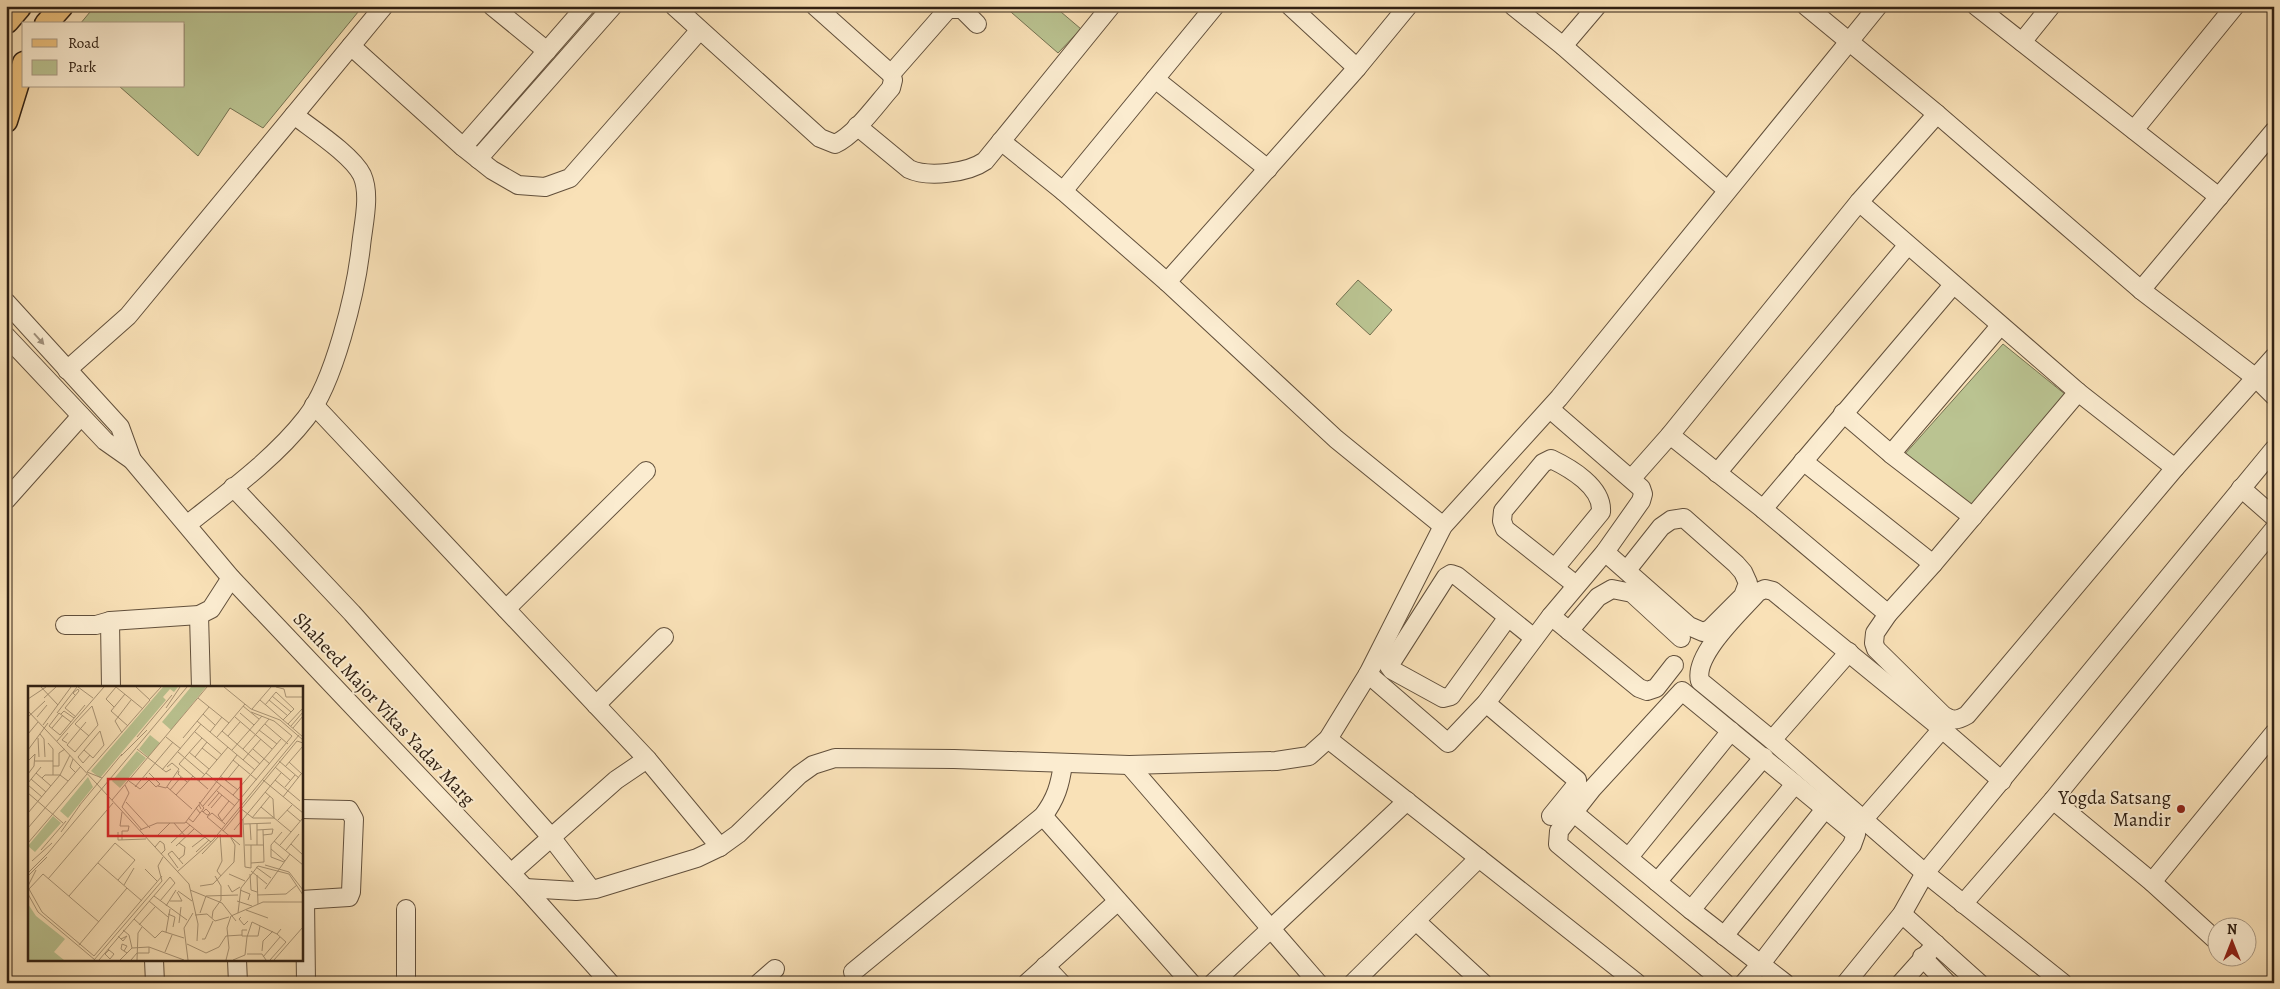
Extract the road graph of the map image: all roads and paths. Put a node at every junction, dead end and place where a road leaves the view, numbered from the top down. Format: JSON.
{"nodes":[{"id":1,"x":18,"y":6,"type":"edge"},
{"id":2,"x":62,"y":6,"type":"edge"},
{"id":3,"x":384,"y":6,"type":"edge"},
{"id":4,"x":492,"y":6,"type":"edge"},
{"id":5,"x":586,"y":6,"type":"edge"},
{"id":6,"x":613,"y":6,"type":"edge"},
{"id":7,"x":674,"y":6,"type":"edge"},
{"id":8,"x":815,"y":6,"type":"edge"},
{"id":9,"x":1111,"y":6,"type":"edge"},
{"id":10,"x":1215,"y":6,"type":"edge"},
{"id":11,"x":1290,"y":6,"type":"edge"},
{"id":12,"x":1408,"y":6,"type":"edge"},
{"id":13,"x":1513,"y":6,"type":"edge"},
{"id":14,"x":1597,"y":6,"type":"edge"},
{"id":15,"x":1806,"y":6,"type":"edge"},
{"id":16,"x":1878,"y":6,"type":"edge"},
{"id":17,"x":1976,"y":6,"type":"edge"},
{"id":18,"x":2051,"y":6,"type":"edge"},
{"id":19,"x":2235,"y":6,"type":"edge"},
{"id":20,"x":946,"y":8,"type":"edge"},
{"id":21,"x":6,"y":20,"type":"edge"},
{"id":22,"x":48,"y":22,"type":"edge"},
{"id":23,"x":977,"y":24,"type":"dead end"},
{"id":24,"x":699,"y":31,"type":"junction"},
{"id":25,"x":1850,"y":42,"type":"junction"},
{"id":26,"x":2022,"y":42,"type":"junction"},
{"id":27,"x":351,"y":46,"type":"junction"},
{"id":28,"x":1562,"y":46,"type":"junction"},
{"id":29,"x":547,"y":51,"type":"junction"},
{"id":30,"x":22,"y":52,"type":"edge"},
{"id":31,"x":1357,"y":68,"type":"junction"},
{"id":32,"x":22,"y":69,"type":"edge"},
{"id":33,"x":6,"y":70,"type":"edge"},
{"id":34,"x":891,"y":74,"type":"junction"},
{"id":35,"x":1155,"y":79,"type":"junction"},
{"id":36,"x":1937,"y":114,"type":"junction"},
{"id":37,"x":294,"y":115,"type":"junction"},
{"id":38,"x":6,"y":121,"type":"edge"},
{"id":39,"x":857,"y":126,"type":"junction"},
{"id":40,"x":2134,"y":130,"type":"junction"},
{"id":41,"x":2274,"y":131,"type":"edge"},
{"id":42,"x":1001,"y":141,"type":"junction"},
{"id":43,"x":463,"y":147,"type":"junction"},
{"id":44,"x":478,"y":159,"type":"junction"},
{"id":45,"x":1268,"y":169,"type":"junction"},
{"id":46,"x":1727,"y":190,"type":"junction"},
{"id":47,"x":1063,"y":191,"type":"junction"},
{"id":48,"x":2219,"y":197,"type":"junction"},
{"id":49,"x":1858,"y":202,"type":"junction"},
{"id":50,"x":1907,"y":246,"type":"junction"},
{"id":51,"x":1168,"y":282,"type":"junction"},
{"id":52,"x":1953,"y":285,"type":"junction"},
{"id":53,"x":2141,"y":290,"type":"junction"},
{"id":54,"x":6,"y":302,"type":"edge"},
{"id":55,"x":2000,"y":326,"type":"junction"},
{"id":56,"x":6,"y":336,"type":"edge"},
{"id":57,"x":2274,"y":357,"type":"edge"},
{"id":58,"x":67,"y":370,"type":"junction"},
{"id":59,"x":2256,"y":378,"type":"junction"},
{"id":60,"x":2078,"y":392,"type":"junction"},
{"id":61,"x":2274,"y":396,"type":"edge"},
{"id":62,"x":314,"y":405,"type":"junction"},
{"id":63,"x":1550,"y":409,"type":"junction"},
{"id":64,"x":1843,"y":413,"type":"junction"},
{"id":65,"x":81,"y":416,"type":"junction"},
{"id":66,"x":1670,"y":435,"type":"junction"},
{"id":67,"x":2274,"y":449,"type":"edge"},
{"id":68,"x":1891,"y":454,"type":"junction"},
{"id":69,"x":132,"y":460,"type":"junction"},
{"id":70,"x":1803,"y":461,"type":"junction"},
{"id":71,"x":2175,"y":468,"type":"junction"},
{"id":72,"x":646,"y":471,"type":"dead end"},
{"id":73,"x":1717,"y":473,"type":"junction"},
{"id":74,"x":1632,"y":478,"type":"junction"},
{"id":75,"x":234,"y":487,"type":"junction"},
{"id":76,"x":2241,"y":488,"type":"junction"},
{"id":77,"x":6,"y":500,"type":"edge"},
{"id":78,"x":1763,"y":509,"type":"junction"},
{"id":79,"x":2274,"y":516,"type":"edge"},
{"id":80,"x":1973,"y":517,"type":"junction"},
{"id":81,"x":188,"y":524,"type":"junction"},
{"id":82,"x":1443,"y":526,"type":"junction"},
{"id":83,"x":2274,"y":529,"type":"edge"},
{"id":84,"x":1605,"y":552,"type":"junction"},
{"id":85,"x":1933,"y":564,"type":"junction"},
{"id":86,"x":1555,"y":568,"type":"junction"},
{"id":87,"x":1627,"y":570,"type":"junction"},
{"id":88,"x":231,"y":578,"type":"junction"},
{"id":89,"x":1576,"y":585,"type":"junction"},
{"id":90,"x":506,"y":609,"type":"junction"},
{"id":91,"x":1888,"y":614,"type":"junction"},
{"id":92,"x":199,"y":616,"type":"junction"},
{"id":93,"x":1551,"y":616,"type":"junction"},
{"id":94,"x":1508,"y":617,"type":"junction"},
{"id":95,"x":110,"y":622,"type":"junction"},
{"id":96,"x":65,"y":625,"type":"dead end"},
{"id":97,"x":1569,"y":631,"type":"junction"},
{"id":98,"x":664,"y":637,"type":"dead end"},
{"id":99,"x":1534,"y":638,"type":"junction"},
{"id":100,"x":1681,"y":638,"type":"dead end"},
{"id":101,"x":1849,"y":652,"type":"junction"},
{"id":102,"x":1674,"y":664,"type":"dead end"},
{"id":103,"x":1368,"y":674,"type":"junction"},
{"id":104,"x":111,"y":686,"type":"edge"},
{"id":105,"x":201,"y":686,"type":"edge"},
{"id":106,"x":1486,"y":704,"type":"junction"},
{"id":107,"x":596,"y":705,"type":"junction"},
{"id":108,"x":1942,"y":729,"type":"junction"},
{"id":109,"x":1731,"y":731,"type":"junction"},
{"id":110,"x":2274,"y":733,"type":"edge"},
{"id":111,"x":1328,"y":739,"type":"junction"},
{"id":112,"x":1772,"y":740,"type":"junction"},
{"id":113,"x":1764,"y":757,"type":"junction"},
{"id":114,"x":647,"y":759,"type":"junction"},
{"id":115,"x":1063,"y":764,"type":"junction"},
{"id":116,"x":1129,"y":765,"type":"junction"},
{"id":117,"x":2002,"y":781,"type":"junction"},
{"id":118,"x":1795,"y":784,"type":"junction"},
{"id":119,"x":2053,"y":800,"type":"junction"},
{"id":120,"x":1407,"y":801,"type":"junction"},
{"id":121,"x":302,"y":809,"type":"edge"},
{"id":122,"x":1825,"y":810,"type":"junction"},
{"id":123,"x":1573,"y":812,"type":"junction"},
{"id":124,"x":1043,"y":816,"type":"junction"},
{"id":125,"x":1551,"y":816,"type":"dead end"},
{"id":126,"x":1863,"y":820,"type":"junction"},
{"id":127,"x":551,"y":837,"type":"junction"},
{"id":128,"x":720,"y":847,"type":"junction"},
{"id":129,"x":1629,"y":857,"type":"junction"},
{"id":130,"x":1479,"y":858,"type":"junction"},
{"id":131,"x":510,"y":873,"type":"junction"},
{"id":132,"x":1924,"y":873,"type":"junction"},
{"id":133,"x":1657,"y":882,"type":"junction"},
{"id":134,"x":2152,"y":882,"type":"junction"},
{"id":135,"x":525,"y":888,"type":"junction"},
{"id":136,"x":591,"y":889,"type":"junction"},
{"id":137,"x":303,"y":900,"type":"edge"},
{"id":138,"x":1118,"y":901,"type":"junction"},
{"id":139,"x":1963,"y":904,"type":"junction"},
{"id":140,"x":406,"y":909,"type":"dead end"},
{"id":141,"x":1691,"y":910,"type":"junction"},
{"id":142,"x":1902,"y":914,"type":"junction"},
{"id":143,"x":1416,"y":922,"type":"junction"},
{"id":144,"x":1271,"y":929,"type":"junction"},
{"id":145,"x":2208,"y":933,"type":"edge"},
{"id":146,"x":1724,"y":936,"type":"junction"},
{"id":147,"x":1936,"y":944,"type":"junction"},
{"id":148,"x":1922,"y":958,"type":"junction"},
{"id":149,"x":154,"y":962,"type":"edge"},
{"id":150,"x":237,"y":962,"type":"edge"},
{"id":151,"x":1760,"y":965,"type":"junction"},
{"id":152,"x":1045,"y":966,"type":"junction"},
{"id":153,"x":776,"y":969,"type":"dead end"},
{"id":154,"x":854,"y":972,"type":"dead end"},
{"id":155,"x":155,"y":983,"type":"edge"},
{"id":156,"x":238,"y":983,"type":"edge"},
{"id":157,"x":306,"y":983,"type":"edge"},
{"id":158,"x":406,"y":983,"type":"edge"},
{"id":159,"x":610,"y":983,"type":"edge"},
{"id":160,"x":758,"y":983,"type":"edge"},
{"id":161,"x":1027,"y":983,"type":"edge"},
{"id":162,"x":1061,"y":983,"type":"edge"},
{"id":163,"x":1191,"y":983,"type":"edge"},
{"id":164,"x":1213,"y":983,"type":"edge"},
{"id":165,"x":1318,"y":983,"type":"edge"},
{"id":166,"x":1353,"y":983,"type":"edge"},
{"id":167,"x":1484,"y":983,"type":"edge"},
{"id":168,"x":1637,"y":983,"type":"edge"},
{"id":169,"x":1725,"y":983,"type":"edge"},
{"id":170,"x":1744,"y":983,"type":"edge"},
{"id":171,"x":1785,"y":983,"type":"edge"},
{"id":172,"x":1846,"y":983,"type":"edge"},
{"id":173,"x":1901,"y":983,"type":"edge"},
{"id":174,"x":1947,"y":983,"type":"edge"},
{"id":175,"x":1979,"y":983,"type":"edge"},
{"id":176,"x":2063,"y":983,"type":"edge"}],
"edges":[{"from":1,"to":21,"type":"highway"},
{"from":2,"to":22,"type":"main road"},
{"from":3,"to":27,"type":"street"},
{"from":4,"to":29,"type":"street"},
{"from":5,"to":29,"type":"street"},
{"from":6,"to":44,"type":"street"},
{"from":7,"to":24,"type":"street"},
{"from":8,"to":34,"type":"street"},
{"from":9,"to":42,"type":"street"},
{"from":10,"to":35,"type":"street"},
{"from":11,"to":31,"type":"street"},
{"from":12,"to":31,"type":"street"},
{"from":13,"to":28,"type":"street"},
{"from":14,"to":28,"type":"street"},
{"from":15,"to":25,"type":"street"},
{"from":16,"to":25,"type":"street"},
{"from":17,"to":26,"type":"street"},
{"from":18,"to":26,"type":"street"},
{"from":19,"to":40,"type":"street"},
{"from":20,"to":23,"type":"street"},
{"from":20,"to":34,"type":"street"},
{"from":24,"to":39,"type":"street"},
{"from":24,"to":44,"type":"street"},
{"from":25,"to":36,"type":"street"},
{"from":25,"to":46,"type":"street"},
{"from":26,"to":40,"type":"street"},
{"from":27,"to":37,"type":"street"},
{"from":27,"to":43,"type":"street"},
{"from":28,"to":46,"type":"street"},
{"from":29,"to":43,"type":"street"},
{"from":30,"to":33,"type":"main road"},
{"from":31,"to":45,"type":"street"},
{"from":32,"to":38,"type":"main road"},
{"from":34,"to":39,"type":"street"},
{"from":35,"to":45,"type":"street"},
{"from":35,"to":47,"type":"street"},
{"from":36,"to":49,"type":"street"},
{"from":36,"to":53,"type":"street"},
{"from":37,"to":58,"type":"street"},
{"from":37,"to":62,"type":"street"},
{"from":39,"to":42,"type":"street"},
{"from":40,"to":48,"type":"street"},
{"from":41,"to":48,"type":"street"},
{"from":42,"to":47,"type":"street"},
{"from":43,"to":44,"type":"street"},
{"from":45,"to":51,"type":"street"},
{"from":46,"to":63,"type":"street"},
{"from":47,"to":51,"type":"street"},
{"from":48,"to":53,"type":"street"},
{"from":49,"to":50,"type":"street"},
{"from":49,"to":66,"type":"street"},
{"from":50,"to":52,"type":"street"},
{"from":50,"to":73,"type":"street"},
{"from":51,"to":82,"type":"street"},
{"from":52,"to":55,"type":"street"},
{"from":52,"to":64,"type":"street"},
{"from":53,"to":59,"type":"street"},
{"from":54,"to":58,"type":"street","name":"Shaheed Major Vikas Yadav Marg","one_way":true},
{"from":55,"to":60,"type":"street"},
{"from":55,"to":68,"type":"street"},
{"from":56,"to":65,"type":"street","name":"Shaheed Major Vikas Yadav Marg"},
{"from":57,"to":59,"type":"street"},
{"from":58,"to":69,"type":"street","name":"Shaheed Major Vikas Yadav Marg"},
{"from":59,"to":61,"type":"street"},
{"from":59,"to":71,"type":"street"},
{"from":60,"to":71,"type":"street"},
{"from":60,"to":80,"type":"street"},
{"from":62,"to":75,"type":"street"},
{"from":62,"to":90,"type":"street"},
{"from":63,"to":74,"type":"street"},
{"from":63,"to":82,"type":"street"},
{"from":64,"to":68,"type":"street"},
{"from":64,"to":70,"type":"street"},
{"from":65,"to":69,"type":"street","name":"Shaheed Major Vikas Yadav Marg"},
{"from":65,"to":77,"type":"street"},
{"from":66,"to":73,"type":"street"},
{"from":66,"to":74,"type":"street"},
{"from":67,"to":76,"type":"street"},
{"from":68,"to":80,"type":"street"},
{"from":69,"to":81,"type":"street","name":"Shaheed Major Vikas Yadav Marg"},
{"from":70,"to":78,"type":"street"},
{"from":70,"to":85,"type":"street"},
{"from":71,"to":91,"type":"street"},
{"from":72,"to":90,"type":"street"},
{"from":73,"to":78,"type":"street"},
{"from":74,"to":84,"type":"street"},
{"from":75,"to":81,"type":"street"},
{"from":75,"to":127,"type":"street"},
{"from":76,"to":79,"type":"street"},
{"from":76,"to":117,"type":"street"},
{"from":78,"to":91,"type":"street"},
{"from":80,"to":85,"type":"street"},
{"from":81,"to":88,"type":"street","name":"Shaheed Major Vikas Yadav Marg"},
{"from":82,"to":103,"type":"street"},
{"from":83,"to":119,"type":"street"},
{"from":84,"to":87,"type":"street"},
{"from":84,"to":89,"type":"street"},
{"from":85,"to":91,"type":"street"},
{"from":86,"to":86,"type":"street"},
{"from":86,"to":89,"type":"street"},
{"from":87,"to":87,"type":"street"},
{"from":88,"to":92,"type":"street"},
{"from":88,"to":131,"type":"street","name":"Shaheed Major Vikas Yadav Marg"},
{"from":89,"to":93,"type":"street"},
{"from":90,"to":107,"type":"street"},
{"from":92,"to":95,"type":"street"},
{"from":92,"to":105,"type":"street"},
{"from":93,"to":97,"type":"street"},
{"from":93,"to":99,"type":"street"},
{"from":94,"to":94,"type":"street"},
{"from":94,"to":99,"type":"street"},
{"from":95,"to":96,"type":"street"},
{"from":95,"to":104,"type":"street"},
{"from":97,"to":100,"type":"street"},
{"from":97,"to":102,"type":"street"},
{"from":98,"to":107,"type":"street"},
{"from":99,"to":106,"type":"street"},
{"from":101,"to":108,"type":"street"},
{"from":101,"to":112,"type":"street"},
{"from":101,"to":112,"type":"street"},
{"from":103,"to":106,"type":"street"},
{"from":103,"to":111,"type":"street"},
{"from":106,"to":125,"type":"street"},
{"from":107,"to":114,"type":"street"},
{"from":108,"to":117,"type":"street"},
{"from":108,"to":126,"type":"street"},
{"from":109,"to":113,"type":"street"},
{"from":109,"to":123,"type":"street"},
{"from":109,"to":129,"type":"street"},
{"from":110,"to":134,"type":"street"},
{"from":111,"to":116,"type":"street"},
{"from":111,"to":120,"type":"street"},
{"from":112,"to":126,"type":"street"},
{"from":113,"to":118,"type":"street"},
{"from":113,"to":133,"type":"street"},
{"from":114,"to":127,"type":"street"},
{"from":114,"to":128,"type":"street"},
{"from":115,"to":116,"type":"street"},
{"from":115,"to":124,"type":"street"},
{"from":115,"to":128,"type":"street"},
{"from":116,"to":144,"type":"street"},
{"from":117,"to":132,"type":"street"},
{"from":118,"to":122,"type":"street"},
{"from":118,"to":141,"type":"street"},
{"from":119,"to":134,"type":"street"},
{"from":119,"to":139,"type":"street"},
{"from":120,"to":130,"type":"street"},
{"from":120,"to":144,"type":"street"},
{"from":121,"to":137,"type":"street"},
{"from":122,"to":146,"type":"street"},
{"from":122,"to":151,"type":"street"},
{"from":123,"to":129,"type":"street"},
{"from":123,"to":169,"type":"street"},
{"from":124,"to":138,"type":"street"},
{"from":124,"to":154,"type":"street"},
{"from":126,"to":132,"type":"street"},
{"from":127,"to":131,"type":"street"},
{"from":127,"to":136,"type":"street"},
{"from":128,"to":136,"type":"street"},
{"from":129,"to":133,"type":"street"},
{"from":130,"to":143,"type":"street"},
{"from":130,"to":168,"type":"street"},
{"from":131,"to":135,"type":"street","name":"Shaheed Major Vikas Yadav Marg"},
{"from":132,"to":139,"type":"street"},
{"from":132,"to":142,"type":"street"},
{"from":133,"to":141,"type":"street"},
{"from":134,"to":145,"type":"street"},
{"from":135,"to":136,"type":"street"},
{"from":135,"to":159,"type":"street","name":"Shaheed Major Vikas Yadav Marg"},
{"from":137,"to":157,"type":"street"},
{"from":138,"to":152,"type":"street"},
{"from":138,"to":163,"type":"street"},
{"from":139,"to":176,"type":"street"},
{"from":140,"to":158,"type":"street"},
{"from":141,"to":146,"type":"street"},
{"from":142,"to":147,"type":"street"},
{"from":142,"to":172,"type":"street"},
{"from":143,"to":166,"type":"street"},
{"from":143,"to":167,"type":"street"},
{"from":144,"to":164,"type":"street"},
{"from":144,"to":165,"type":"street"},
{"from":146,"to":151,"type":"street"},
{"from":147,"to":148,"type":"street"},
{"from":147,"to":175,"type":"street"},
{"from":148,"to":173,"type":"street"},
{"from":148,"to":174,"type":"street"},
{"from":149,"to":155,"type":"street"},
{"from":150,"to":156,"type":"street"},
{"from":151,"to":170,"type":"street"},
{"from":151,"to":171,"type":"street"},
{"from":152,"to":161,"type":"street"},
{"from":152,"to":162,"type":"street"},
{"from":153,"to":160,"type":"street"}]}
